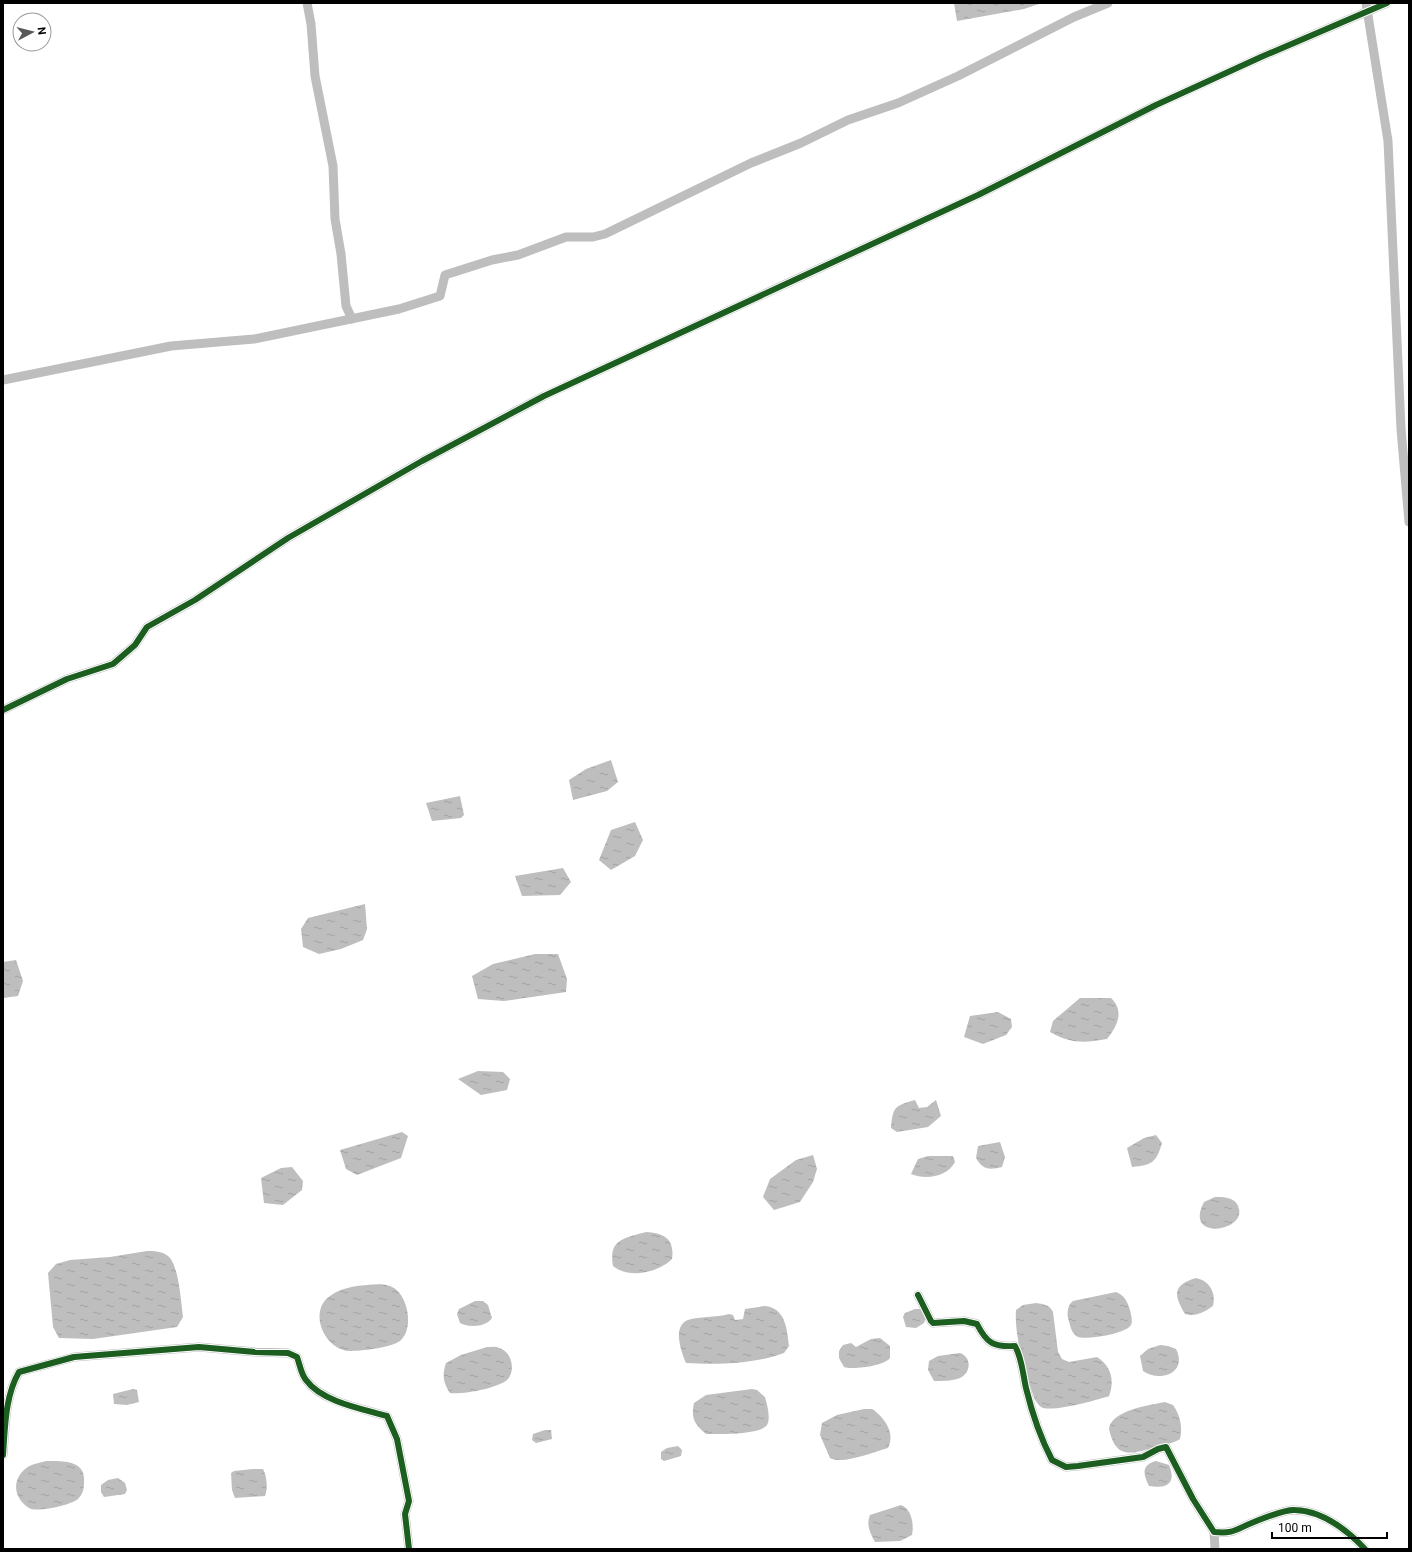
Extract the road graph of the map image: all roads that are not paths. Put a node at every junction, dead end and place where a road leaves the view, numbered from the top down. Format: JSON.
{"nodes":[{"id":1,"x":307,"y":3,"type":"edge"},
{"id":2,"x":1108,"y":3,"type":"edge"},
{"id":3,"x":1387,"y":3,"type":"edge"},
{"id":4,"x":1367,"y":7,"type":"edge"},
{"id":5,"x":352,"y":319,"type":"junction"},
{"id":6,"x":3,"y":380,"type":"edge"},
{"id":7,"x":1409,"y":522,"type":"edge"},
{"id":8,"x":3,"y":710,"type":"edge"},
{"id":9,"x":918,"y":1295,"type":"dead end"},
{"id":10,"x":3,"y":1455,"type":"edge"},
{"id":11,"x":1214,"y":1532,"type":"junction"},
{"id":12,"x":408,"y":1549,"type":"edge"},
{"id":13,"x":1216,"y":1549,"type":"edge"},
{"id":14,"x":1365,"y":1549,"type":"edge"}],
"edges":[{"from":1,"to":5,"type":"street"},
{"from":2,"to":5,"type":"street"},
{"from":3,"to":4,"type":"street"},
{"from":4,"to":7,"type":"street"},
{"from":4,"to":8,"type":"street"},
{"from":5,"to":6,"type":"street"},
{"from":9,"to":11,"type":"street"},
{"from":10,"to":12,"type":"street"},
{"from":11,"to":13,"type":"street"},
{"from":11,"to":14,"type":"street"}]}
